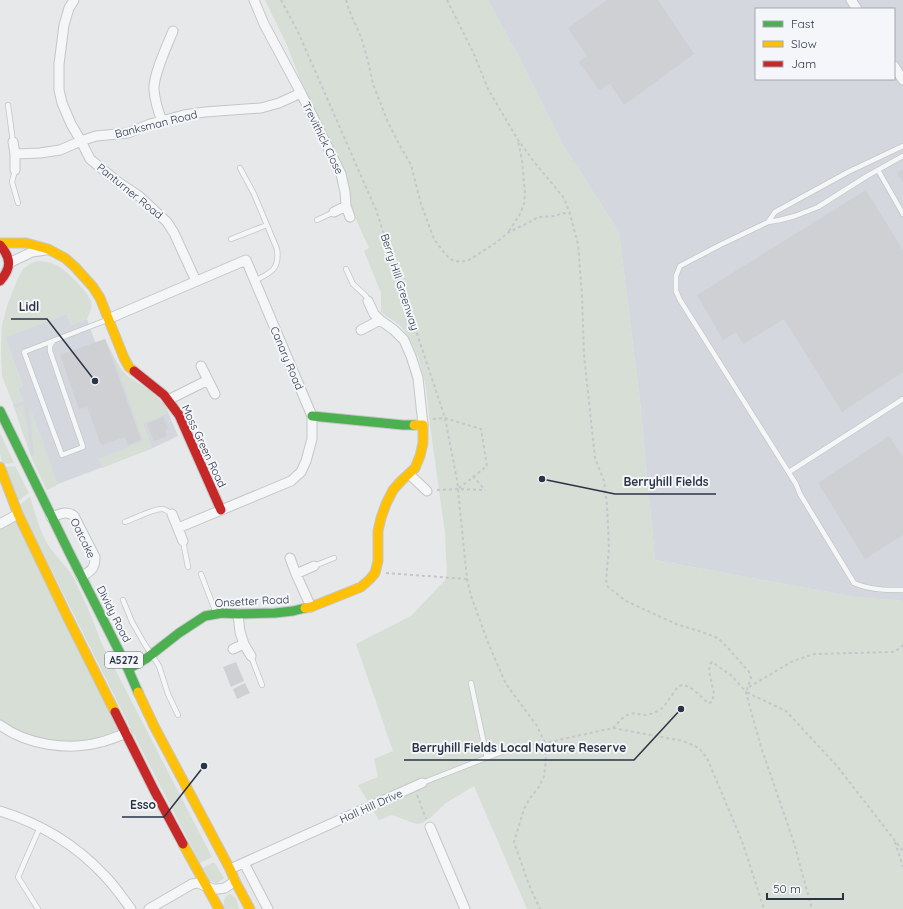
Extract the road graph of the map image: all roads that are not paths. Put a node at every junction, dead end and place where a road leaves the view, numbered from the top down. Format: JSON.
{"nodes":[{"id":1,"x":74,"y":0,"type":"edge"},
{"id":2,"x":254,"y":0,"type":"edge"},
{"id":3,"x":173,"y":31,"type":"dead end"},
{"id":4,"x":895,"y":68,"type":"edge"},
{"id":5,"x":903,"y":80,"type":"edge"},
{"id":6,"x":301,"y":93,"type":"junction"},
{"id":7,"x":8,"y":105,"type":"dead end"},
{"id":8,"x":162,"y":121,"type":"junction"},
{"id":9,"x":81,"y":141,"type":"junction"},
{"id":10,"x":13,"y":142,"type":"joint"},
{"id":11,"x":903,"y":146,"type":"edge"},
{"id":12,"x":15,"y":154,"type":"junction"},
{"id":13,"x":903,"y":156,"type":"edge"},
{"id":14,"x":240,"y":168,"type":"dead end"},
{"id":15,"x":15,"y":170,"type":"joint"},
{"id":16,"x":878,"y":170,"type":"junction"},
{"id":17,"x":18,"y":203,"type":"dead end"},
{"id":18,"x":346,"y":206,"type":"junction"},
{"id":19,"x":334,"y":212,"type":"joint"},
{"id":20,"x":903,"y":214,"type":"edge"},
{"id":21,"x":350,"y":217,"type":"dead end"},
{"id":22,"x":318,"y":220,"type":"dead end"},
{"id":23,"x":768,"y":222,"type":"junction"},
{"id":24,"x":267,"y":225,"type":"junction"},
{"id":25,"x":231,"y":239,"type":"dead end"},
{"id":26,"x":0,"y":244,"type":"edge"},
{"id":27,"x":48,"y":249,"type":"junction"},
{"id":28,"x":9,"y":263,"type":"junction"},
{"id":29,"x":346,"y":269,"type":"dead end"},
{"id":30,"x":2,"y":279,"type":"edge"},
{"id":31,"x":254,"y":280,"type":"junction"},
{"id":32,"x":196,"y":281,"type":"junction"},
{"id":33,"x":0,"y":292,"type":"edge"},
{"id":34,"x":368,"y":301,"type":"joint"},
{"id":35,"x":108,"y":319,"type":"junction"},
{"id":36,"x":380,"y":320,"type":"junction"},
{"id":37,"x":361,"y":330,"type":"dead end"},
{"id":38,"x":53,"y":341,"type":"junction"},
{"id":39,"x":201,"y":366,"type":"dead end"},
{"id":40,"x":208,"y":380,"type":"junction"},
{"id":41,"x":215,"y":394,"type":"dead end"},
{"id":42,"x":903,"y":399,"type":"edge"},
{"id":43,"x":168,"y":400,"type":"junction"},
{"id":44,"x":1,"y":414,"type":"edge"},
{"id":45,"x":312,"y":416,"type":"junction"},
{"id":46,"x":422,"y":425,"type":"junction"},
{"id":47,"x":0,"y":467,"type":"edge"},
{"id":48,"x":789,"y":472,"type":"junction"},
{"id":49,"x":409,"y":474,"type":"junction"},
{"id":50,"x":427,"y":491,"type":"road end"},
{"id":51,"x":221,"y":510,"type":"junction"},
{"id":52,"x":18,"y":514,"type":"junction"},
{"id":53,"x":172,"y":514,"type":"joint"},
{"id":54,"x":52,"y":517,"type":"junction"},
{"id":55,"x":125,"y":522,"type":"dead end"},
{"id":56,"x":0,"y":524,"type":"edge"},
{"id":57,"x":178,"y":528,"type":"junction"},
{"id":58,"x":183,"y":541,"type":"joint"},
{"id":59,"x":290,"y":558,"type":"dead end"},
{"id":60,"x":334,"y":558,"type":"dead end"},
{"id":61,"x":314,"y":566,"type":"joint"},
{"id":62,"x":188,"y":567,"type":"dead end"},
{"id":63,"x":201,"y":574,"type":"dead end"},
{"id":64,"x":296,"y":574,"type":"junction"},
{"id":65,"x":81,"y":577,"type":"junction"},
{"id":66,"x":903,"y":590,"type":"edge"},
{"id":67,"x":123,"y":600,"type":"dead end"},
{"id":68,"x":310,"y":607,"type":"junction"},
{"id":69,"x":216,"y":614,"type":"junction"},
{"id":70,"x":238,"y":614,"type":"junction"},
{"id":71,"x":244,"y":644,"type":"junction"},
{"id":72,"x":233,"y":649,"type":"dead end"},
{"id":73,"x":152,"y":654,"type":"junction"},
{"id":74,"x":251,"y":656,"type":"joint"},
{"id":75,"x":128,"y":669,"type":"junction"},
{"id":76,"x":471,"y":683,"type":"dead end"},
{"id":77,"x":262,"y":684,"type":"dead end"},
{"id":78,"x":178,"y":715,"type":"dead end"},
{"id":79,"x":0,"y":725,"type":"edge"},
{"id":80,"x":127,"y":733,"type":"junction"},
{"id":81,"x":514,"y":747,"type":"road end"},
{"id":82,"x":487,"y":758,"type":"junction"},
{"id":83,"x":418,"y":785,"type":"joint"},
{"id":84,"x":0,"y":811,"type":"edge"},
{"id":85,"x":40,"y":827,"type":"junction"},
{"id":86,"x":430,"y":827,"type":"road end"},
{"id":87,"x":244,"y":863,"type":"junction"},
{"id":88,"x":230,"y":869,"type":"junction"},
{"id":89,"x":235,"y":881,"type":"junction"},
{"id":90,"x":207,"y":887,"type":"junction"},
{"id":91,"x":38,"y":909,"type":"edge"},
{"id":92,"x":131,"y":909,"type":"edge"},
{"id":93,"x":149,"y":909,"type":"edge"},
{"id":94,"x":219,"y":909,"type":"edge"},
{"id":95,"x":250,"y":909,"type":"edge"},
{"id":96,"x":268,"y":909,"type":"edge"},
{"id":97,"x":465,"y":909,"type":"edge"}],
"edges":[{"from":1,"to":9,"type":"street","name":"Panturner Road"},
{"from":2,"to":6,"type":"street","name":"Trevithick Close"},
{"from":3,"to":8,"type":"street"},
{"from":4,"to":5,"type":"street"},
{"from":6,"to":8,"type":"street","name":"Banksman Road"},
{"from":6,"to":18,"type":"street","name":"Trevithick Close"},
{"from":7,"to":10,"type":"lane"},
{"from":8,"to":9,"type":"street","name":"Banksman Road"},
{"from":9,"to":12,"type":"street","name":"Banksman Road"},
{"from":9,"to":32,"type":"street","name":"Panturner Road"},
{"from":10,"to":12,"type":"street"},
{"from":11,"to":23,"type":"lane"},
{"from":12,"to":15,"type":"street"},
{"from":13,"to":16,"type":"lane"},
{"from":14,"to":24,"type":"lane"},
{"from":15,"to":17,"type":"lane"},
{"from":16,"to":20,"type":"lane"},
{"from":16,"to":23,"type":"lane"},
{"from":18,"to":19,"type":"street"},
{"from":18,"to":21,"type":"street","name":"Trevithick Close"},
{"from":19,"to":22,"type":"lane"},
{"from":23,"to":48,"type":"lane"},
{"from":24,"to":25,"type":"lane"},
{"from":24,"to":31,"type":"lane"},
{"from":26,"to":27,"type":"street","name":"Moss Green Road"},
{"from":26,"to":28,"type":"street"},
{"from":27,"to":28,"type":"street"},
{"from":27,"to":35,"type":"street","name":"Moss Green Road"},
{"from":28,"to":30,"type":"street"},
{"from":29,"to":34,"type":"lane"},
{"from":30,"to":33,"type":"street"},
{"from":31,"to":32,"type":"street","name":"Canary Road"},
{"from":31,"to":45,"type":"street","name":"Canary Road"},
{"from":32,"to":35,"type":"street","name":"Canary Road"},
{"from":34,"to":36,"type":"street"},
{"from":35,"to":38,"type":"lane"},
{"from":35,"to":43,"type":"street","name":"Moss Green Road"},
{"from":36,"to":37,"type":"street"},
{"from":36,"to":46,"type":"street"},
{"from":38,"to":38,"type":"lane"},
{"from":39,"to":40,"type":"street"},
{"from":40,"to":41,"type":"street"},
{"from":40,"to":43,"type":"street"},
{"from":42,"to":48,"type":"lane"},
{"from":43,"to":51,"type":"street","name":"Moss Green Road"},
{"from":44,"to":54,"type":"street","name":"Dividy Road","number":"A5272"},
{"from":45,"to":46,"type":"street"},
{"from":45,"to":51,"type":"street","name":"Canary Road"},
{"from":46,"to":49,"type":"street"},
{"from":47,"to":52,"type":"street"},
{"from":48,"to":66,"type":"lane"},
{"from":49,"to":50,"type":"street"},
{"from":49,"to":68,"type":"street","name":"Onsetter Road"},
{"from":51,"to":57,"type":"street","name":"Canary Road"},
{"from":52,"to":56,"type":"street"},
{"from":52,"to":80,"type":"street"},
{"from":53,"to":55,"type":"lane"},
{"from":53,"to":57,"type":"street"},
{"from":54,"to":65,"type":"street","name":"Dividy Road","number":"A5272"},
{"from":54,"to":65,"type":"street","name":"Oatcake"},
{"from":57,"to":58,"type":"street"},
{"from":58,"to":62,"type":"lane"},
{"from":59,"to":64,"type":"street"},
{"from":60,"to":61,"type":"lane"},
{"from":61,"to":64,"type":"street"},
{"from":63,"to":69,"type":"lane"},
{"from":64,"to":68,"type":"street"},
{"from":65,"to":75,"type":"street","name":"Dividy Road","number":"A5272"},
{"from":67,"to":73,"type":"lane"},
{"from":68,"to":70,"type":"street","name":"Onsetter Road"},
{"from":69,"to":70,"type":"street","name":"Onsetter Road"},
{"from":69,"to":73,"type":"street","name":"Onsetter Road"},
{"from":70,"to":71,"type":"street"},
{"from":71,"to":72,"type":"street"},
{"from":71,"to":74,"type":"street"},
{"from":73,"to":75,"type":"street","name":"Onsetter Road"},
{"from":73,"to":78,"type":"lane"},
{"from":74,"to":77,"type":"lane"},
{"from":75,"to":88,"type":"street","name":"Dividy Road","number":"A5272"},
{"from":76,"to":82,"type":"lane"},
{"from":79,"to":80,"type":"street"},
{"from":80,"to":90,"type":"street"},
{"from":81,"to":82,"type":"lane","name":"Hall Hill Drive"},
{"from":82,"to":83,"type":"lane","name":"Hall Hill Drive"},
{"from":83,"to":87,"type":"street","name":"Hall Hill Drive"},
{"from":84,"to":85,"type":"street"},
{"from":85,"to":91,"type":"lane"},
{"from":85,"to":92,"type":"street"},
{"from":86,"to":97,"type":"street"},
{"from":87,"to":88,"type":"street","name":"Hall Hill Drive"},
{"from":87,"to":96,"type":"street"},
{"from":88,"to":89,"type":"street","name":"Dividy Road","number":"A5272"},
{"from":89,"to":90,"type":"street"},
{"from":89,"to":95,"type":"street","name":"Dividy Road","number":"A5272"},
{"from":90,"to":93,"type":"street"},
{"from":90,"to":94,"type":"street"}]}
